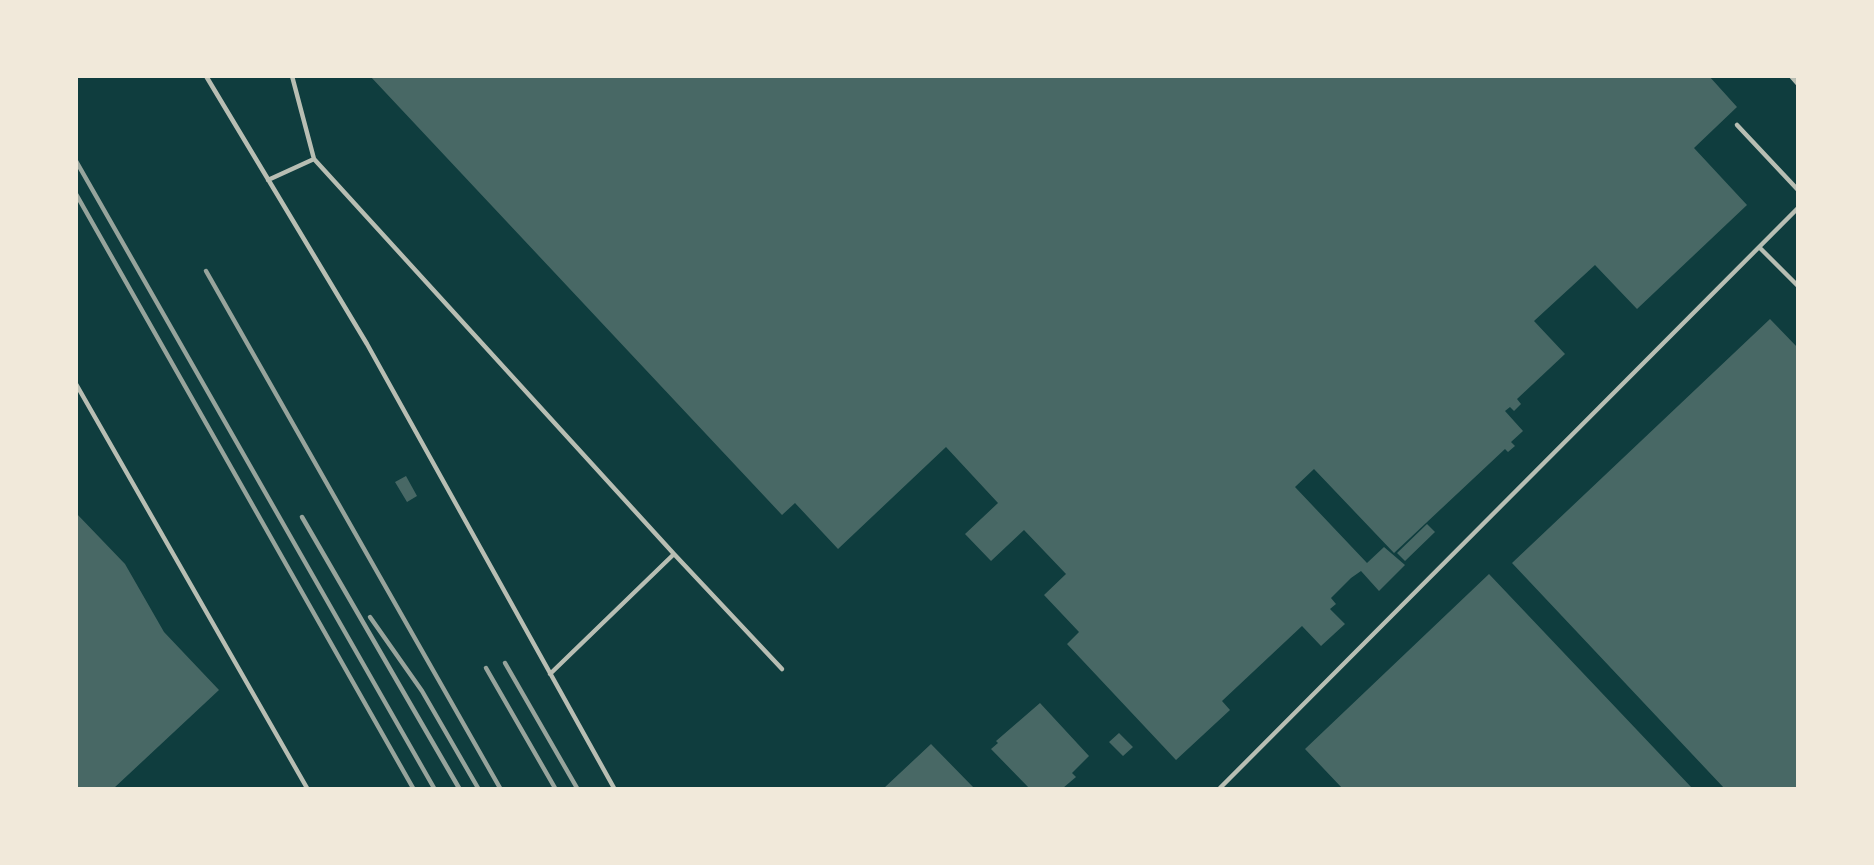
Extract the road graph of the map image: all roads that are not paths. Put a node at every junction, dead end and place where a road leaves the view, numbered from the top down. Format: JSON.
{"nodes":[{"id":1,"x":206,"y":76,"type":"edge"},
{"id":2,"x":292,"y":76,"type":"edge"},
{"id":3,"x":1791,"y":76,"type":"edge"},
{"id":4,"x":1797,"y":84,"type":"edge"},
{"id":5,"x":1737,"y":125,"type":"dead end"},
{"id":6,"x":314,"y":159,"type":"junction"},
{"id":7,"x":268,"y":180,"type":"junction"},
{"id":8,"x":1797,"y":190,"type":"edge"},
{"id":9,"x":1797,"y":208,"type":"edge"},
{"id":10,"x":1760,"y":248,"type":"junction"},
{"id":11,"x":1797,"y":286,"type":"edge"},
{"id":12,"x":76,"y":384,"type":"edge"},
{"id":13,"x":674,"y":554,"type":"junction"},
{"id":14,"x":782,"y":669,"type":"dead end"},
{"id":15,"x":550,"y":674,"type":"junction"},
{"id":16,"x":307,"y":789,"type":"edge"},
{"id":17,"x":614,"y":789,"type":"edge"},
{"id":18,"x":1220,"y":789,"type":"edge"}],
"edges":[{"from":1,"to":7,"type":"lane"},
{"from":2,"to":6,"type":"lane"},
{"from":3,"to":4,"type":"lane"},
{"from":5,"to":8,"type":"lane"},
{"from":6,"to":7,"type":"lane"},
{"from":6,"to":13,"type":"lane"},
{"from":7,"to":15,"type":"lane"},
{"from":9,"to":10,"type":"lane"},
{"from":10,"to":11,"type":"lane"},
{"from":10,"to":18,"type":"lane"},
{"from":12,"to":16,"type":"lane"},
{"from":13,"to":14,"type":"lane"},
{"from":13,"to":15,"type":"lane"},
{"from":15,"to":17,"type":"lane"}]}
